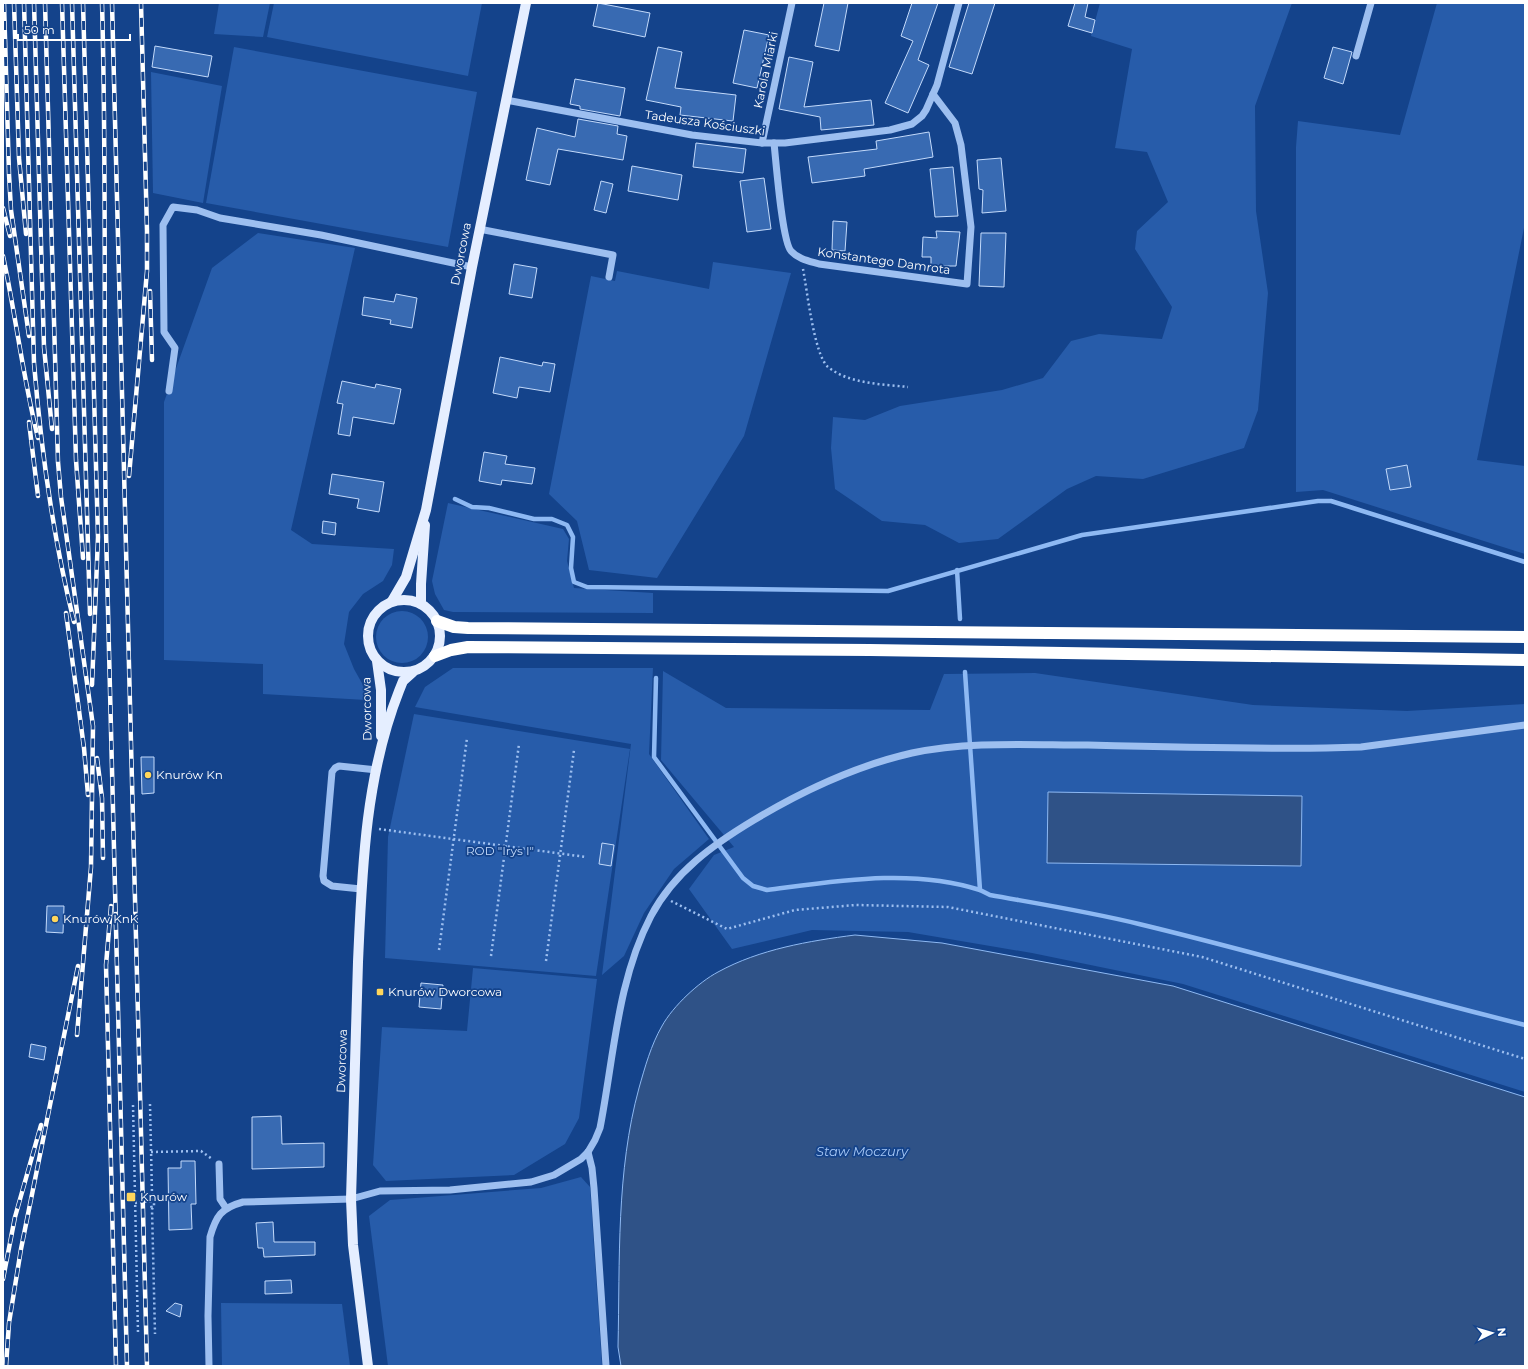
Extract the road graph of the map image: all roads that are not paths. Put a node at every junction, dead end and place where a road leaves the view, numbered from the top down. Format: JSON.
{"nodes":[{"id":1,"x":526,"y":3,"type":"edge"},
{"id":2,"x":792,"y":3,"type":"edge"},
{"id":3,"x":959,"y":3,"type":"edge"},
{"id":4,"x":1371,"y":3,"type":"edge"},
{"id":5,"x":1356,"y":56,"type":"dead end"},
{"id":6,"x":933,"y":94,"type":"junction"},
{"id":7,"x":506,"y":100,"type":"junction"},
{"id":8,"x":762,"y":142,"type":"junction"},
{"id":9,"x":774,"y":143,"type":"junction"},
{"id":10,"x":480,"y":229,"type":"junction"},
{"id":11,"x":472,"y":267,"type":"junction"},
{"id":12,"x":609,"y":277,"type":"dead end"},
{"id":13,"x":169,"y":391,"type":"dead end"},
{"id":14,"x":426,"y":510,"type":"junction"},
{"id":15,"x":392,"y":601,"type":"junction"},
{"id":16,"x":421,"y":604,"type":"junction"},
{"id":17,"x":437,"y":621,"type":"junction"},
{"id":18,"x":1525,"y":637,"type":"edge"},
{"id":19,"x":435,"y":656,"type":"junction"},
{"id":20,"x":1525,"y":660,"type":"edge"},
{"id":21,"x":377,"y":661,"type":"junction"},
{"id":22,"x":413,"y":672,"type":"junction"},
{"id":23,"x":1525,"y":725,"type":"edge"},
{"id":24,"x":380,"y":756,"type":"junction"},
{"id":25,"x":377,"y":770,"type":"junction"},
{"id":26,"x":361,"y":889,"type":"junction"},
{"id":27,"x":588,"y":1152,"type":"junction"},
{"id":28,"x":218,"y":1164,"type":"road end"},
{"id":29,"x":351,"y":1199,"type":"junction"},
{"id":30,"x":226,"y":1208,"type":"junction"},
{"id":31,"x":209,"y":1366,"type":"edge"},
{"id":32,"x":368,"y":1366,"type":"edge"},
{"id":33,"x":606,"y":1366,"type":"edge"}],
"edges":[{"from":1,"to":7,"type":"main road","name":"Dworcowa"},
{"from":2,"to":8,"type":"street","name":"Karola Miarki"},
{"from":3,"to":6,"type":"street","name":"Tadeusza Kościuszki"},
{"from":4,"to":5,"type":"street"},
{"from":6,"to":9,"type":"street","name":"Tadeusza Kościuszki"},
{"from":6,"to":9,"type":"street","name":"Konstantego Damrota"},
{"from":7,"to":8,"type":"street","name":"Tadeusza Kościuszki"},
{"from":7,"to":10,"type":"main road","name":"Dworcowa"},
{"from":8,"to":9,"type":"street","name":"Tadeusza Kościuszki"},
{"from":10,"to":11,"type":"main road","name":"Dworcowa"},
{"from":10,"to":12,"type":"street"},
{"from":11,"to":13,"type":"street"},
{"from":11,"to":14,"type":"main road","name":"Dworcowa"},
{"from":14,"to":15,"type":"main road","name":"Dworcowa"},
{"from":14,"to":16,"type":"main road","name":"Dworcowa"},
{"from":15,"to":16,"type":"main road"},
{"from":15,"to":21,"type":"main road"},
{"from":16,"to":17,"type":"main road"},
{"from":17,"to":18,"type":"highway"},
{"from":17,"to":19,"type":"main road"},
{"from":19,"to":20,"type":"highway"},
{"from":19,"to":22,"type":"main road"},
{"from":21,"to":22,"type":"main road"},
{"from":21,"to":24,"type":"main road","name":"Dworcowa"},
{"from":22,"to":24,"type":"main road","name":"Dworcowa"},
{"from":23,"to":27,"type":"street"},
{"from":24,"to":25,"type":"main road","name":"Dworcowa"},
{"from":25,"to":26,"type":"main road","name":"Dworcowa"},
{"from":25,"to":26,"type":"street"},
{"from":26,"to":29,"type":"main road","name":"Dworcowa"},
{"from":27,"to":29,"type":"street"},
{"from":27,"to":33,"type":"street"},
{"from":28,"to":30,"type":"street"},
{"from":29,"to":30,"type":"street"},
{"from":29,"to":32,"type":"main road","name":"Dworcowa"},
{"from":30,"to":31,"type":"street"}]}
